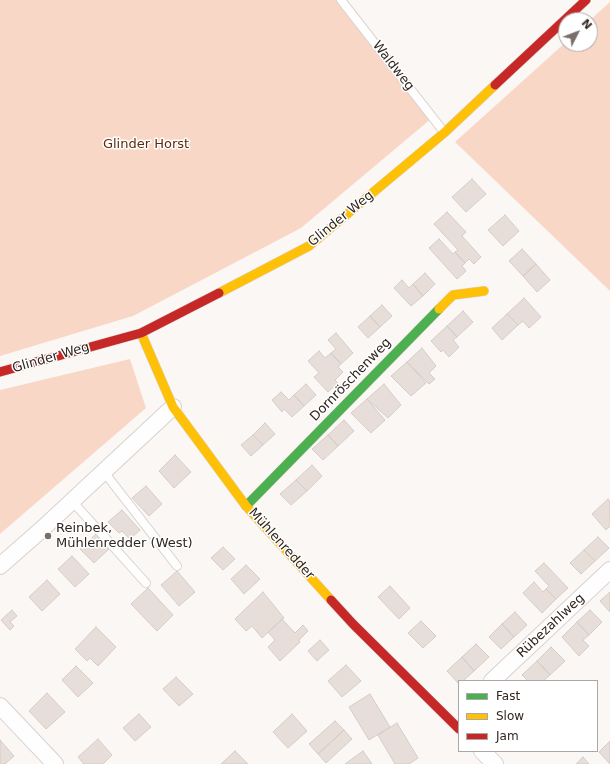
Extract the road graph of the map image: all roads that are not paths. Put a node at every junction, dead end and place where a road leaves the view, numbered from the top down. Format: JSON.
{"nodes":[{"id":1,"x":341,"y":0,"type":"edge"},
{"id":2,"x":586,"y":0,"type":"edge"},
{"id":3,"x":444,"y":133,"type":"junction"},
{"id":4,"x":484,"y":291,"type":"dead end"},
{"id":5,"x":141,"y":333,"type":"junction"},
{"id":6,"x":0,"y":372,"type":"edge"},
{"id":7,"x":173,"y":407,"type":"junction"},
{"id":8,"x":104,"y":472,"type":"junction"},
{"id":9,"x":72,"y":501,"type":"junction"},
{"id":10,"x":246,"y":506,"type":"junction"},
{"id":11,"x":0,"y":566,"type":"edge"},
{"id":12,"x":177,"y":566,"type":"dead end"},
{"id":13,"x":610,"y":570,"type":"edge"},
{"id":14,"x":146,"y":583,"type":"dead end"},
{"id":15,"x":493,"y":680,"type":"edge"},
{"id":16,"x":0,"y":706,"type":"edge"},
{"id":17,"x":456,"y":720,"type":"edge"},
{"id":18,"x":483,"y":752,"type":"edge"},
{"id":19,"x":55,"y":764,"type":"edge"},
{"id":20,"x":495,"y":764,"type":"edge"}],
"edges":[{"from":1,"to":3,"type":"lane","name":"Waldweg"},
{"from":2,"to":3,"type":"street","name":"Glinder Weg"},
{"from":3,"to":5,"type":"street","name":"Glinder Weg"},
{"from":4,"to":10,"type":"street","name":"Dornröschenweg"},
{"from":5,"to":6,"type":"street","name":"Glinder Weg"},
{"from":5,"to":7,"type":"street","name":"Mühlenredder"},
{"from":7,"to":8,"type":"street"},
{"from":7,"to":10,"type":"street","name":"Mühlenredder"},
{"from":8,"to":9,"type":"street"},
{"from":8,"to":12,"type":"lane"},
{"from":9,"to":11,"type":"street"},
{"from":9,"to":14,"type":"lane"},
{"from":10,"to":17,"type":"street","name":"Mühlenredder"},
{"from":13,"to":15,"type":"street","name":"Rübezahlweg"},
{"from":16,"to":19,"type":"street"},
{"from":18,"to":20,"type":"street"}]}
